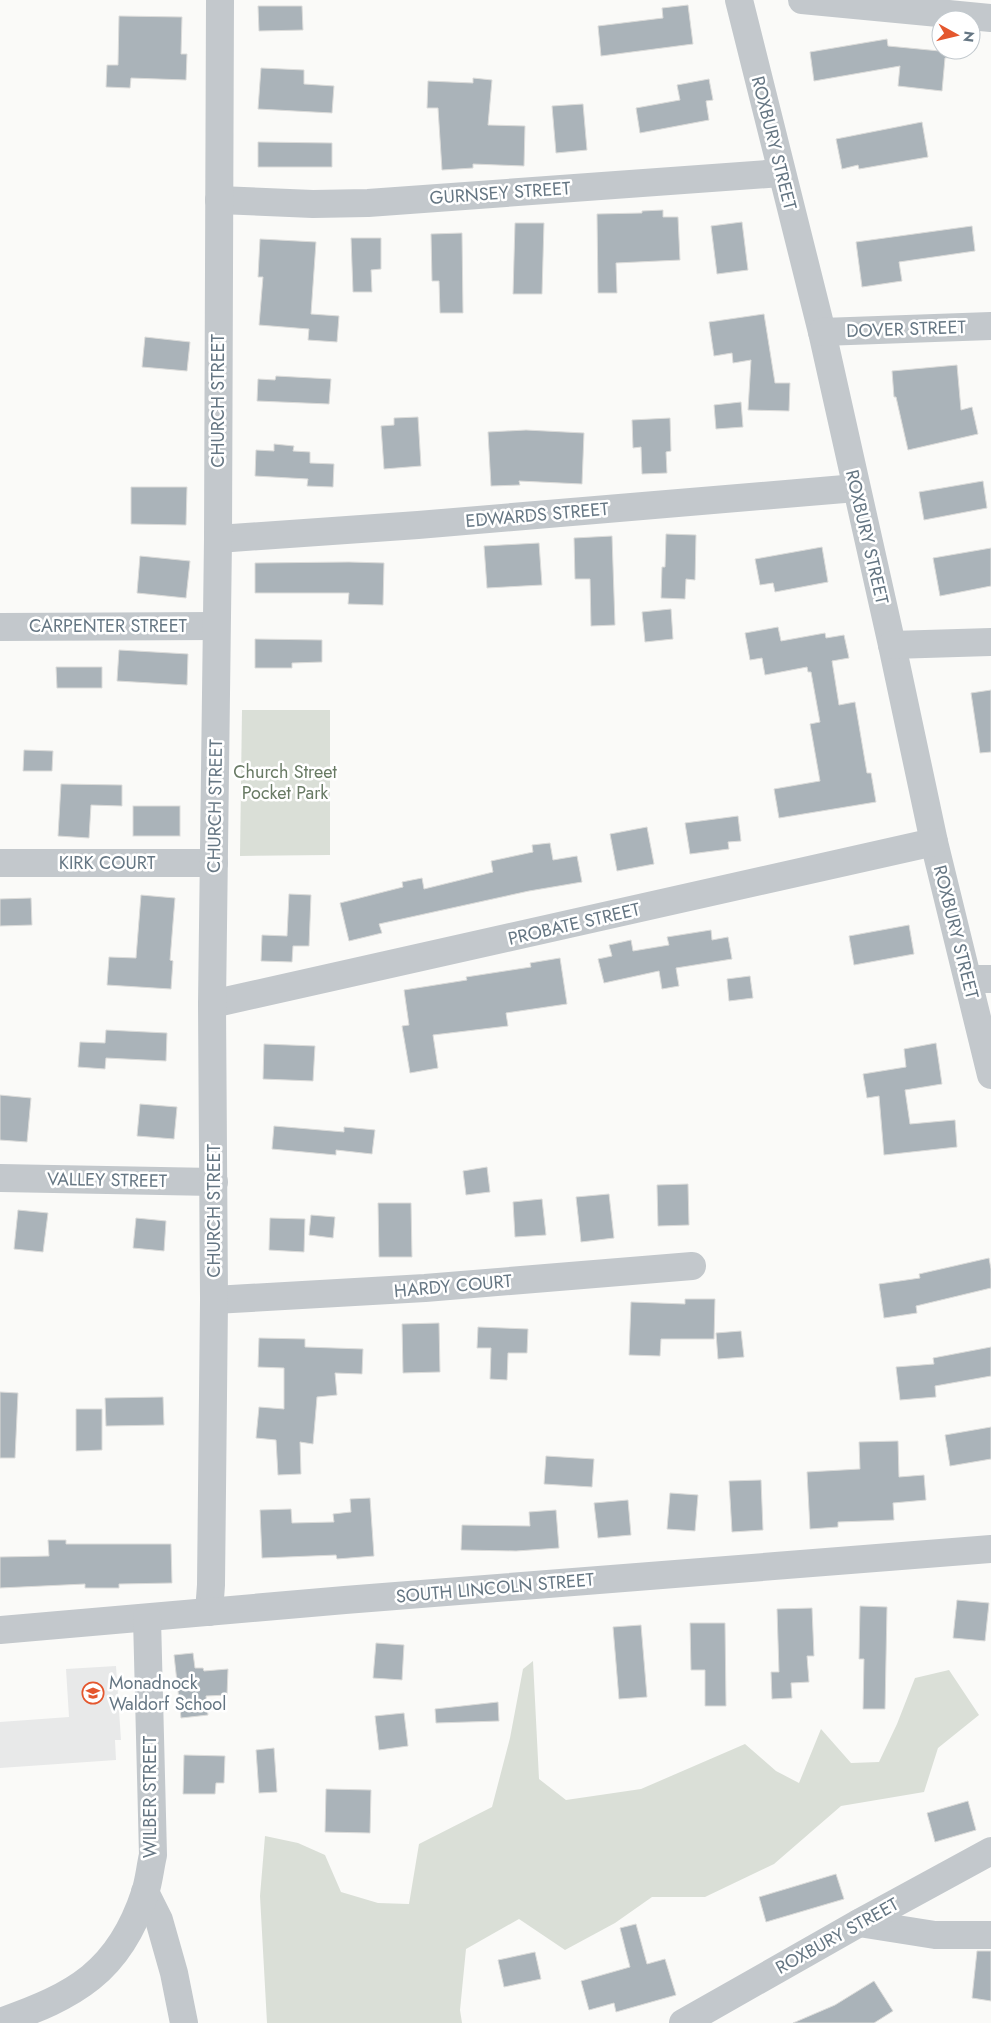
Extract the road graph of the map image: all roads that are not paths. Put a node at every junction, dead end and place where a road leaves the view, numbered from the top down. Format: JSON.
{"nodes":[{"id":1,"x":220,"y":0,"type":"edge"},
{"id":2,"x":739,"y":0,"type":"edge"},
{"id":3,"x":802,"y":0,"type":"edge"},
{"id":4,"x":991,"y":18,"type":"edge"},
{"id":5,"x":781,"y":173,"type":"junction"},
{"id":6,"x":219,"y":200,"type":"junction"},
{"id":7,"x":991,"y":326,"type":"edge"},
{"id":8,"x":822,"y":332,"type":"junction"},
{"id":9,"x":856,"y":488,"type":"junction"},
{"id":10,"x":218,"y":539,"type":"junction"},
{"id":11,"x":216,"y":626,"type":"junction"},
{"id":12,"x":0,"y":627,"type":"edge"},
{"id":13,"x":991,"y":642,"type":"edge"},
{"id":14,"x":892,"y":645,"type":"junction"},
{"id":15,"x":934,"y":842,"type":"junction"},
{"id":16,"x":0,"y":862,"type":"edge"},
{"id":17,"x":214,"y":863,"type":"junction"},
{"id":18,"x":979,"y":979,"type":"edge"},
{"id":19,"x":212,"y":1004,"type":"junction"},
{"id":20,"x":991,"y":1075,"type":"edge"},
{"id":21,"x":0,"y":1178,"type":"edge"},
{"id":22,"x":214,"y":1182,"type":"junction"},
{"id":23,"x":692,"y":1266,"type":"dead end"},
{"id":24,"x":214,"y":1300,"type":"junction"},
{"id":25,"x":991,"y":1549,"type":"edge"},
{"id":26,"x":209,"y":1612,"type":"junction"},
{"id":27,"x":147,"y":1618,"type":"junction"},
{"id":28,"x":0,"y":1630,"type":"edge"},
{"id":29,"x":991,"y":1851,"type":"edge"},
{"id":30,"x":145,"y":1892,"type":"junction"},
{"id":31,"x":859,"y":1923,"type":"junction"},
{"id":32,"x":991,"y":1935,"type":"edge"},
{"id":33,"x":0,"y":2022,"type":"edge"},
{"id":34,"x":184,"y":2023,"type":"edge"},
{"id":35,"x":683,"y":2023,"type":"edge"}],
"edges":[{"from":1,"to":6,"type":"street","name":"CHURCH STREET"},
{"from":2,"to":5,"type":"street","name":"ROXBURY STREET"},
{"from":3,"to":4,"type":"street"},
{"from":5,"to":6,"type":"street","name":"GURNSEY STREET"},
{"from":5,"to":8,"type":"street","name":"ROXBURY STREET"},
{"from":6,"to":10,"type":"street","name":"CHURCH STREET"},
{"from":7,"to":8,"type":"street","name":"DOVER STREET"},
{"from":8,"to":9,"type":"street","name":"ROXBURY STREET"},
{"from":9,"to":10,"type":"street","name":"EDWARDS STREET"},
{"from":9,"to":14,"type":"street","name":"ROXBURY STREET"},
{"from":10,"to":11,"type":"street","name":"CHURCH STREET"},
{"from":11,"to":12,"type":"street","name":"CARPENTER STREET"},
{"from":11,"to":17,"type":"street","name":"CHURCH STREET"},
{"from":13,"to":14,"type":"street"},
{"from":14,"to":15,"type":"street","name":"ROXBURY STREET"},
{"from":15,"to":18,"type":"street","name":"ROXBURY STREET"},
{"from":15,"to":19,"type":"street","name":"PROBATE STREET"},
{"from":16,"to":17,"type":"street","name":"KIRK COURT"},
{"from":17,"to":19,"type":"street","name":"CHURCH STREET"},
{"from":18,"to":20,"type":"street","name":"ROXBURY STREET"},
{"from":19,"to":22,"type":"street","name":"CHURCH STREET"},
{"from":21,"to":22,"type":"street","name":"VALLEY STREET"},
{"from":22,"to":24,"type":"street","name":"CHURCH STREET"},
{"from":23,"to":24,"type":"street","name":"HARDY COURT"},
{"from":24,"to":26,"type":"street","name":"CHURCH STREET"},
{"from":25,"to":26,"type":"street","name":"SOUTH LINCOLN STREET"},
{"from":26,"to":27,"type":"street","name":"SOUTH LINCOLN STREET"},
{"from":27,"to":28,"type":"street","name":"SOUTH LINCOLN STREET"},
{"from":27,"to":30,"type":"street","name":"WILBER STREET"},
{"from":29,"to":31,"type":"street","name":"ROXBURY STREET"},
{"from":30,"to":33,"type":"street","name":"WILBER STREET"},
{"from":30,"to":34,"type":"street"},
{"from":31,"to":32,"type":"street"},
{"from":31,"to":35,"type":"street","name":"ROXBURY STREET"}]}
